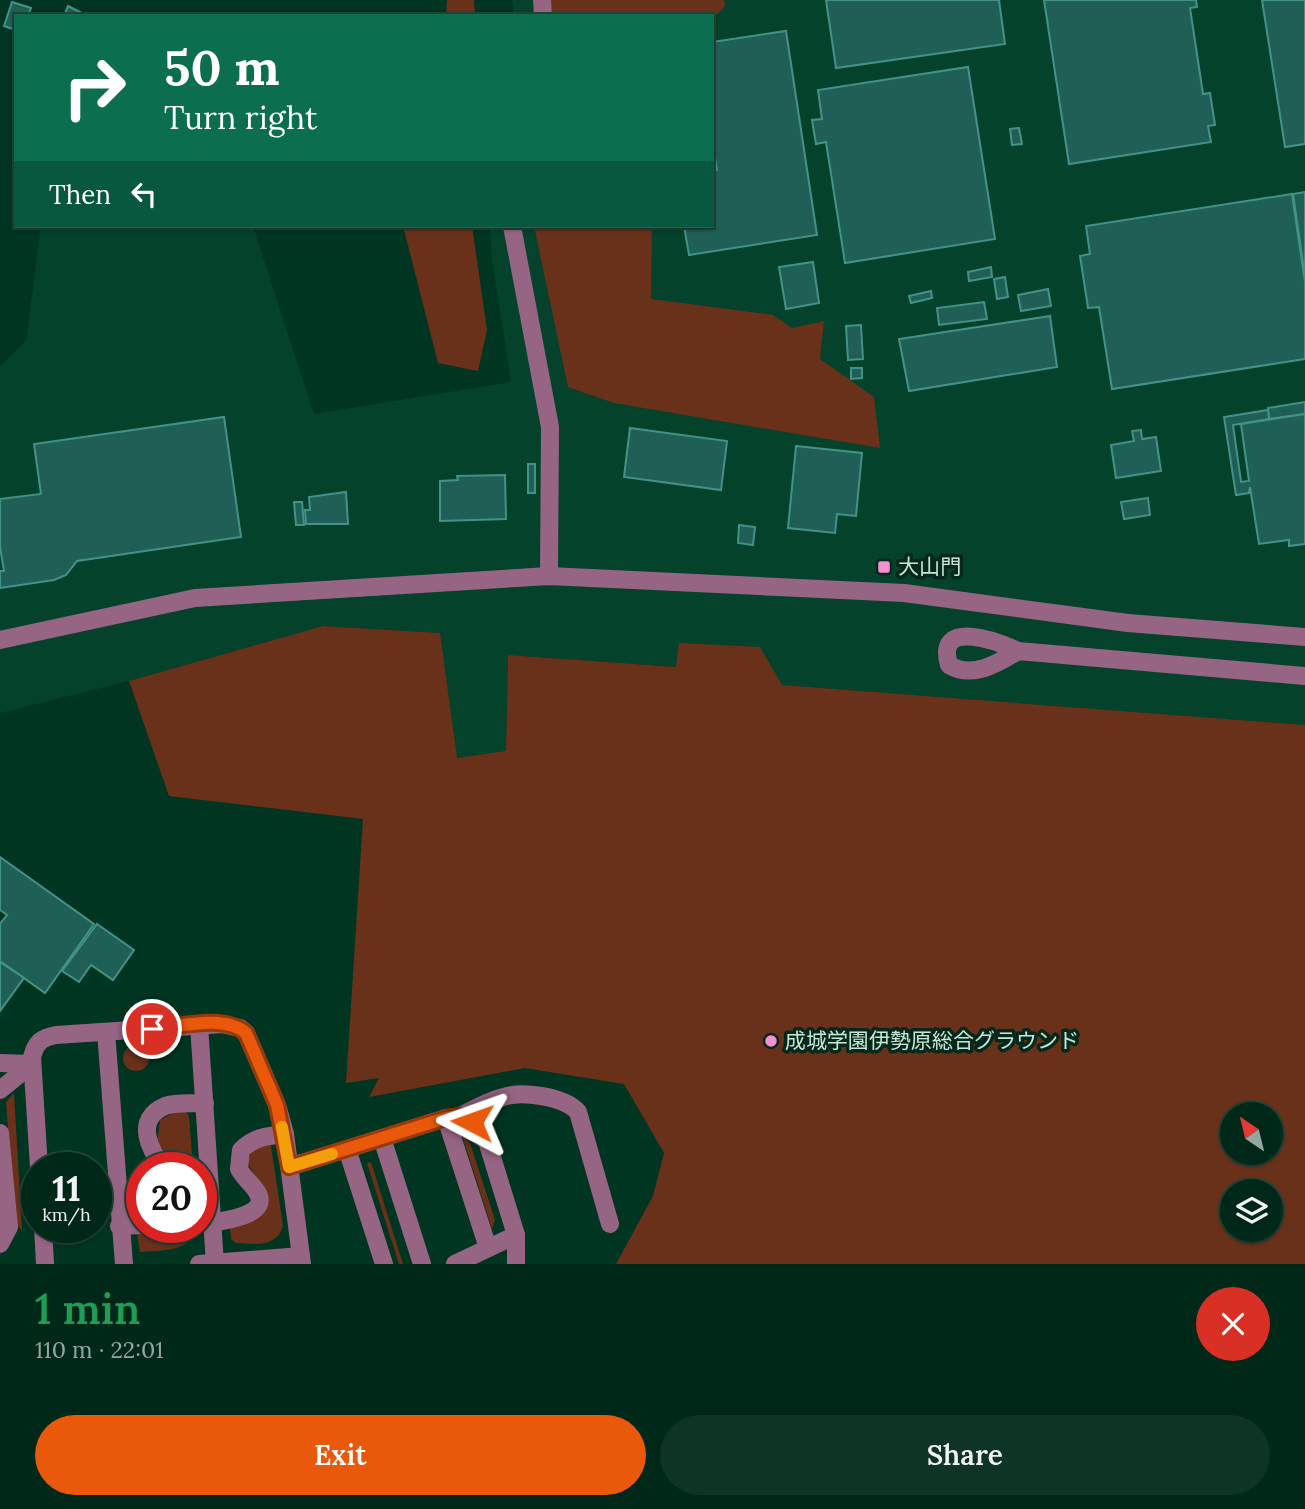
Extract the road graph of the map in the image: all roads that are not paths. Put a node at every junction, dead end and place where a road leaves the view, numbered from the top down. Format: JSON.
{"nodes":[{"id":1,"x":512,"y":228,"type":"edge"},
{"id":2,"x":548,"y":576,"type":"junction"},
{"id":3,"x":1305,"y":637,"type":"edge"},
{"id":4,"x":0,"y":640,"type":"edge"},
{"id":5,"x":1018,"y":651,"type":"dead end"},
{"id":6,"x":1305,"y":676,"type":"edge"},
{"id":7,"x":199,"y":1026,"type":"junction"},
{"id":8,"x":106,"y":1032,"type":"junction"},
{"id":9,"x":0,"y":1063,"type":"edge"},
{"id":10,"x":32,"y":1064,"type":"junction"},
{"id":11,"x":0,"y":1090,"type":"edge"},
{"id":12,"x":205,"y":1104,"type":"junction"},
{"id":13,"x":453,"y":1117,"type":"junction"},
{"id":14,"x":0,"y":1133,"type":"edge"},
{"id":15,"x":285,"y":1134,"type":"junction"},
{"id":16,"x":382,"y":1138,"type":"junction"},
{"id":17,"x":347,"y":1149,"type":"junction"},
{"id":18,"x":38,"y":1152,"type":"edge"},
{"id":19,"x":150,"y":1152,"type":"edge"},
{"id":20,"x":208,"y":1152,"type":"edge"},
{"id":21,"x":289,"y":1167,"type":"junction"},
{"id":22,"x":217,"y":1222,"type":"edge"},
{"id":23,"x":610,"y":1224,"type":"dead end"},
{"id":24,"x":119,"y":1226,"type":"junction"},
{"id":25,"x":126,"y":1226,"type":"edge"},
{"id":26,"x":516,"y":1235,"type":"junction"},
{"id":27,"x":44,"y":1243,"type":"edge"},
{"id":28,"x":211,"y":1243,"type":"edge"},
{"id":29,"x":0,"y":1244,"type":"edge"},
{"id":30,"x":488,"y":1248,"type":"junction"},
{"id":31,"x":302,"y":1260,"type":"edge"},
{"id":32,"x":46,"y":1264,"type":"edge"},
{"id":33,"x":124,"y":1264,"type":"edge"},
{"id":34,"x":210,"y":1264,"type":"edge"},
{"id":35,"x":384,"y":1264,"type":"edge"},
{"id":36,"x":422,"y":1264,"type":"edge"},
{"id":37,"x":456,"y":1264,"type":"edge"},
{"id":38,"x":516,"y":1264,"type":"edge"}],
"edges":[{"from":1,"to":2,"type":"street"},
{"from":2,"to":3,"type":"street"},
{"from":2,"to":4,"type":"street"},
{"from":5,"to":6,"type":"street"},
{"from":7,"to":8,"type":"street"},
{"from":7,"to":12,"type":"street"},
{"from":7,"to":15,"type":"street"},
{"from":8,"to":10,"type":"street"},
{"from":8,"to":24,"type":"street"},
{"from":9,"to":10,"type":"street"},
{"from":10,"to":11,"type":"street"},
{"from":10,"to":18,"type":"street"},
{"from":12,"to":19,"type":"street"},
{"from":12,"to":20,"type":"street"},
{"from":13,"to":16,"type":"street"},
{"from":13,"to":23,"type":"street"},
{"from":13,"to":26,"type":"street"},
{"from":13,"to":30,"type":"street"},
{"from":14,"to":29,"type":"street"},
{"from":15,"to":21,"type":"street"},
{"from":15,"to":22,"type":"street"},
{"from":16,"to":17,"type":"street"},
{"from":16,"to":36,"type":"street"},
{"from":17,"to":21,"type":"street"},
{"from":17,"to":35,"type":"street"},
{"from":21,"to":31,"type":"street"},
{"from":24,"to":25,"type":"street"},
{"from":24,"to":33,"type":"street"},
{"from":26,"to":30,"type":"street"},
{"from":26,"to":38,"type":"street"},
{"from":27,"to":32,"type":"street"},
{"from":28,"to":34,"type":"street"},
{"from":30,"to":37,"type":"street"},
{"from":31,"to":34,"type":"street"}]}
